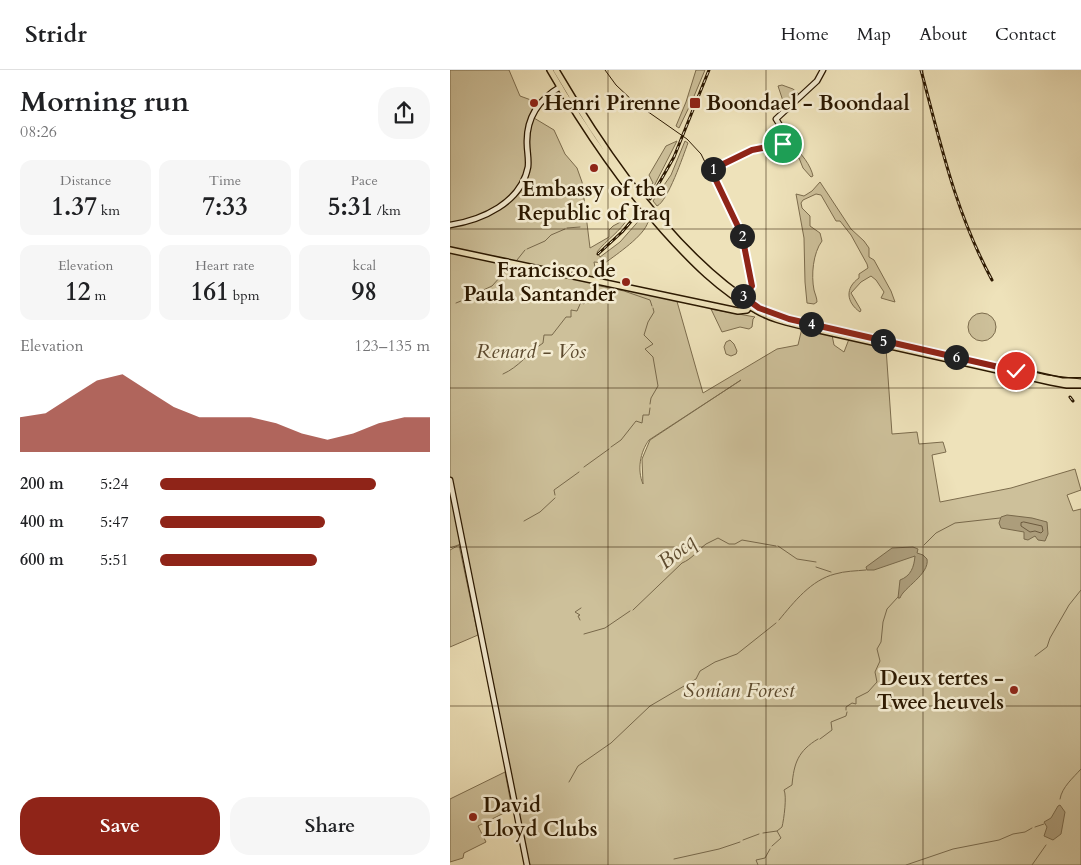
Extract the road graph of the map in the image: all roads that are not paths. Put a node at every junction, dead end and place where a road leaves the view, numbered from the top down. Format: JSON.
{"nodes":[{"id":1,"x":550,"y":70,"type":"edge"},
{"id":2,"x":556,"y":70,"type":"edge"},
{"id":3,"x":822,"y":70,"type":"edge"},
{"id":4,"x":560,"y":87,"type":"junction"},
{"id":5,"x":450,"y":225,"type":"edge"},
{"id":6,"x":450,"y":250,"type":"edge"},
{"id":7,"x":737,"y":292,"type":"junction"},
{"id":8,"x":748,"y":304,"type":"junction"},
{"id":9,"x":1080,"y":383,"type":"edge"},
{"id":10,"x":450,"y":480,"type":"edge"},
{"id":11,"x":527,"y":865,"type":"edge"}],
"edges":[{"from":1,"to":4,"type":"main road"},
{"from":2,"to":7,"type":"main road"},
{"from":3,"to":7,"type":"street"},
{"from":4,"to":5,"type":"street"},
{"from":4,"to":8,"type":"main road"},
{"from":6,"to":8,"type":"main road"},
{"from":7,"to":8,"type":"main road"},
{"from":8,"to":9,"type":"main road"},
{"from":10,"to":11,"type":"street"}]}
